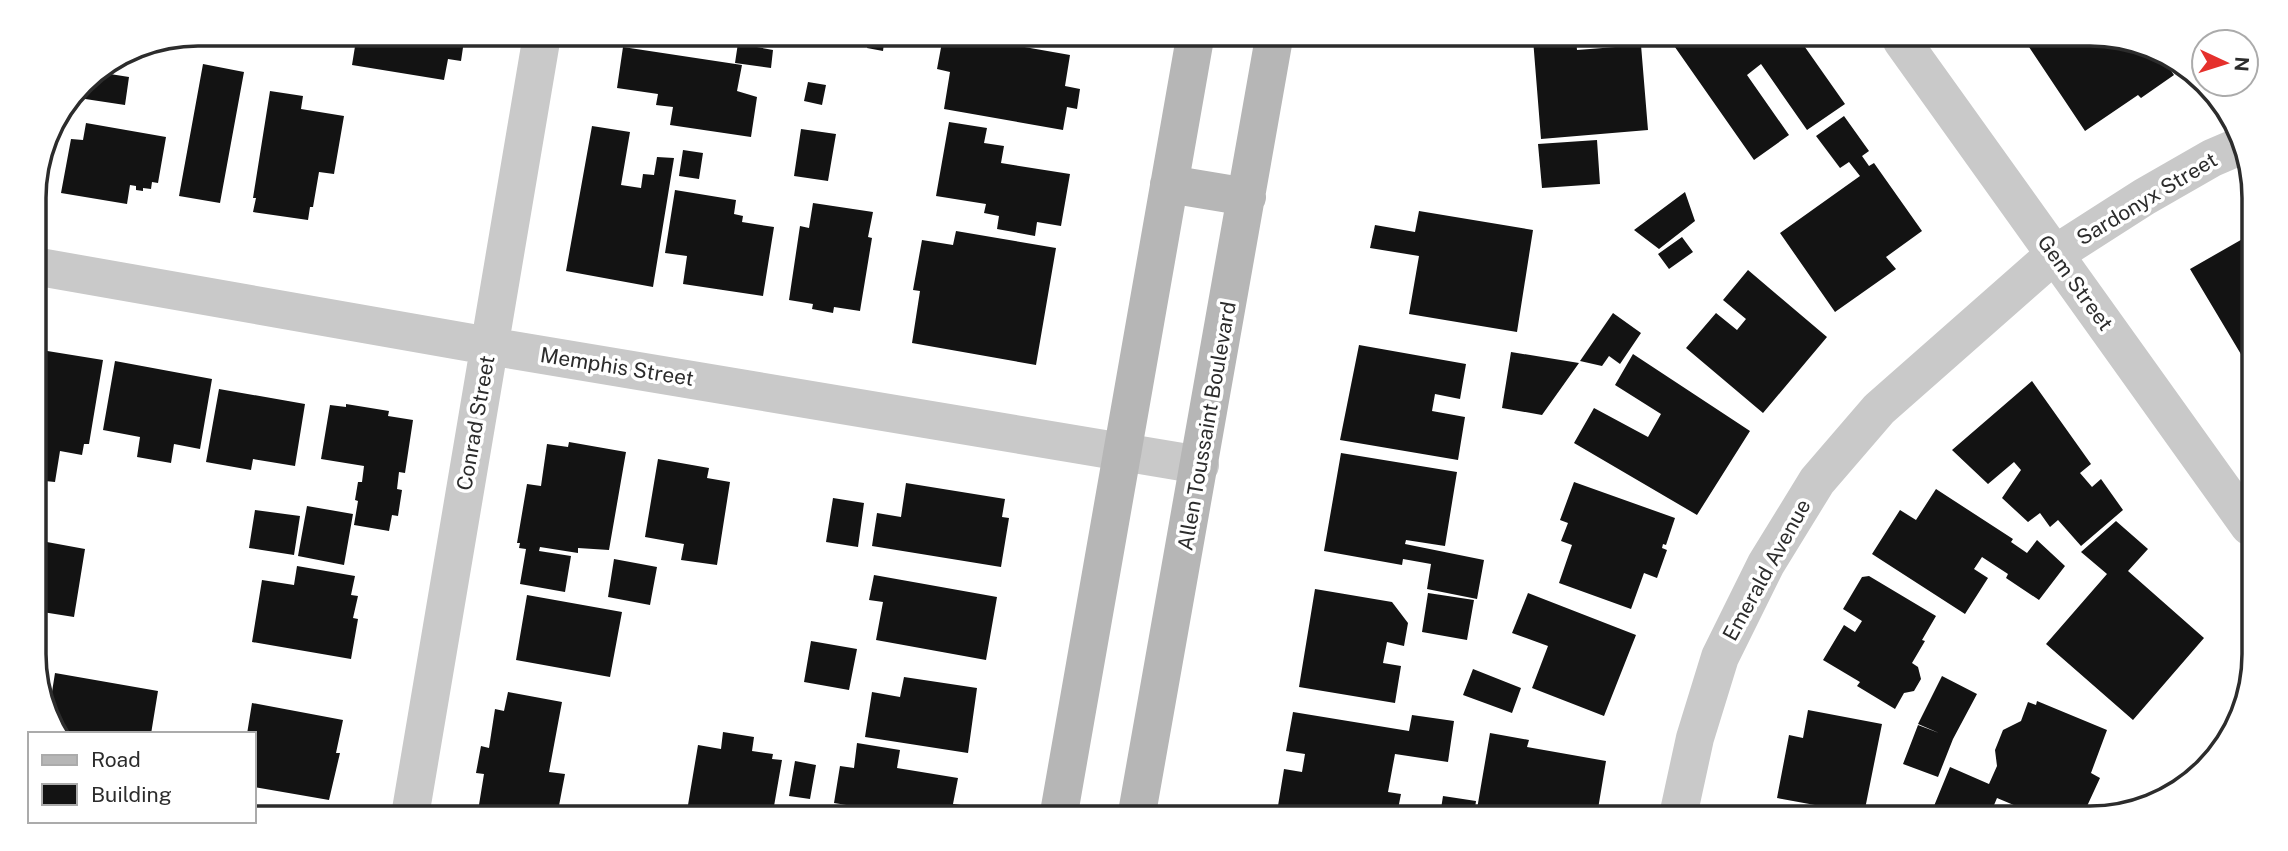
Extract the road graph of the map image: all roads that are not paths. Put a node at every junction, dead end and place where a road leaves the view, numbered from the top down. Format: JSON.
{"nodes":[{"id":1,"x":540,"y":46,"type":"edge"},
{"id":2,"x":1194,"y":46,"type":"edge"},
{"id":3,"x":1273,"y":46,"type":"edge"},
{"id":4,"x":1906,"y":46,"type":"edge"},
{"id":5,"x":2234,"y":149,"type":"edge"},
{"id":6,"x":1169,"y":184,"type":"junction"},
{"id":7,"x":1247,"y":197,"type":"junction"},
{"id":8,"x":2054,"y":254,"type":"junction"},
{"id":9,"x":46,"y":268,"type":"edge"},
{"id":10,"x":489,"y":345,"type":"junction"},
{"id":11,"x":1122,"y":452,"type":"junction"},
{"id":12,"x":1200,"y":465,"type":"junction"},
{"id":13,"x":2242,"y":516,"type":"edge"},
{"id":14,"x":1680,"y":805,"type":"edge"},
{"id":15,"x":412,"y":806,"type":"edge"},
{"id":16,"x":1060,"y":806,"type":"edge"},
{"id":17,"x":1138,"y":806,"type":"edge"}],
"edges":[{"from":1,"to":10,"type":"street","name":"Conrad Street"},
{"from":2,"to":6,"type":"main road"},
{"from":3,"to":7,"type":"main road","name":"Allen Toussaint Boulevard"},
{"from":4,"to":8,"type":"street","name":"Gem Street"},
{"from":5,"to":8,"type":"street","name":"Sardonyx Street"},
{"from":6,"to":7,"type":"main road"},
{"from":6,"to":11,"type":"main road"},
{"from":7,"to":12,"type":"main road","name":"Allen Toussaint Boulevard"},
{"from":8,"to":13,"type":"street","name":"Gem Street"},
{"from":8,"to":14,"type":"street","name":"Emerald Avenue"},
{"from":9,"to":10,"type":"street","name":"Memphis Street"},
{"from":10,"to":11,"type":"street","name":"Memphis Street"},
{"from":10,"to":15,"type":"street","name":"Conrad Street"},
{"from":11,"to":12,"type":"street","name":"Memphis Street"},
{"from":11,"to":16,"type":"main road"},
{"from":12,"to":17,"type":"main road","name":"Allen Toussaint Boulevard"}]}
